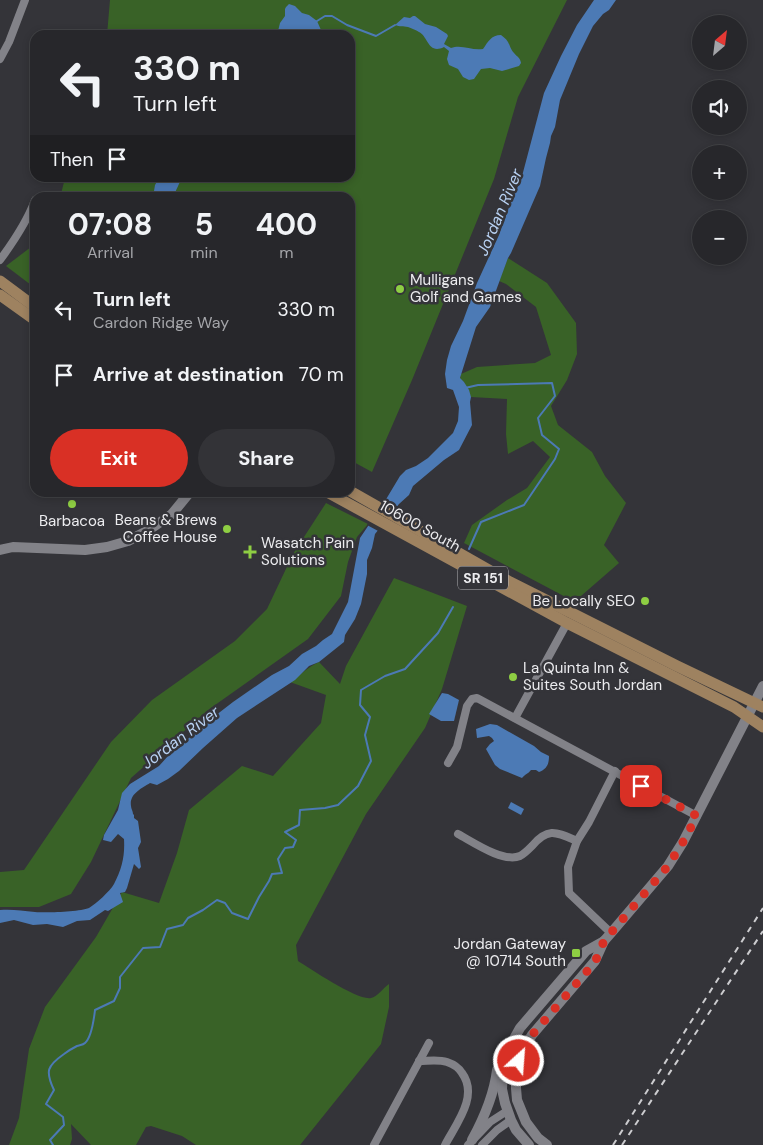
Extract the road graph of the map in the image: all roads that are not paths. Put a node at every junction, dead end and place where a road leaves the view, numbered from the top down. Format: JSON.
{"nodes":[{"id":1,"x":25,"y":0,"type":"edge"},
{"id":2,"x":2,"y":55,"type":"edge"},
{"id":3,"x":30,"y":209,"type":"edge"},
{"id":4,"x":0,"y":260,"type":"edge"},
{"id":5,"x":0,"y":281,"type":"edge"},
{"id":6,"x":0,"y":295,"type":"edge"},
{"id":7,"x":30,"y":303,"type":"edge"},
{"id":8,"x":30,"y":316,"type":"edge"},
{"id":9,"x":355,"y":494,"type":"edge"},
{"id":10,"x":186,"y":497,"type":"edge"},
{"id":11,"x":336,"y":497,"type":"edge"},
{"id":12,"x":0,"y":550,"type":"edge"},
{"id":13,"x":567,"y":623,"type":"junction"},
{"id":14,"x":763,"y":686,"type":"edge"},
{"id":15,"x":758,"y":706,"type":"edge"},
{"id":16,"x":747,"y":716,"type":"junction"},
{"id":17,"x":515,"y":718,"type":"junction"},
{"id":18,"x":763,"y":727,"type":"edge"},
{"id":19,"x":448,"y":763,"type":"dead end"},
{"id":20,"x":615,"y":771,"type":"junction"},
{"id":21,"x":697,"y":816,"type":"junction"},
{"id":22,"x":458,"y":834,"type":"dead end"},
{"id":23,"x":577,"y":841,"type":"junction"},
{"id":24,"x":611,"y":933,"type":"junction"},
{"id":25,"x":604,"y":941,"type":"junction"},
{"id":26,"x":532,"y":1013,"type":"junction"},
{"id":27,"x":532,"y":1035,"type":"junction"},
{"id":28,"x":429,"y":1043,"type":"dead end"},
{"id":29,"x":419,"y":1060,"type":"junction"},
{"id":30,"x":510,"y":1115,"type":"junction"},
{"id":31,"x":470,"y":1143,"type":"edge"},
{"id":32,"x":374,"y":1145,"type":"edge"},
{"id":33,"x":445,"y":1145,"type":"edge"},
{"id":34,"x":482,"y":1145,"type":"edge"},
{"id":35,"x":528,"y":1145,"type":"edge"},
{"id":36,"x":545,"y":1145,"type":"edge"}],
"edges":[{"from":1,"to":2,"type":"street"},
{"from":3,"to":4,"type":"street"},
{"from":5,"to":7,"type":"main road"},
{"from":6,"to":8,"type":"main road"},
{"from":9,"to":15,"type":"main road","name":"10600 South","number":"SR 151"},
{"from":10,"to":12,"type":"main road"},
{"from":11,"to":13,"type":"main road","name":"10600 South","number":"SR 151"},
{"from":13,"to":16,"type":"main road","name":"10600 South","number":"SR 151"},
{"from":13,"to":17,"type":"street"},
{"from":14,"to":15,"type":"main road"},
{"from":15,"to":16,"type":"main road"},
{"from":16,"to":18,"type":"main road","name":"10600 South","number":"SR 151"},
{"from":16,"to":21,"type":"main road"},
{"from":17,"to":19,"type":"street"},
{"from":17,"to":20,"type":"street"},
{"from":20,"to":21,"type":"street"},
{"from":20,"to":23,"type":"street"},
{"from":21,"to":24,"type":"main road"},
{"from":22,"to":23,"type":"street"},
{"from":23,"to":24,"type":"street"},
{"from":24,"to":25,"type":"main road"},
{"from":25,"to":26,"type":"main road"},
{"from":25,"to":27,"type":"main road"},
{"from":26,"to":30,"type":"main road"},
{"from":26,"to":31,"type":"main road"},
{"from":27,"to":30,"type":"main road"},
{"from":27,"to":36,"type":"main road"},
{"from":28,"to":29,"type":"street"},
{"from":29,"to":32,"type":"street"},
{"from":29,"to":33,"type":"street"},
{"from":30,"to":31,"type":"street"},
{"from":30,"to":34,"type":"street"},
{"from":30,"to":35,"type":"main road"},
{"from":30,"to":36,"type":"main road"}]}
